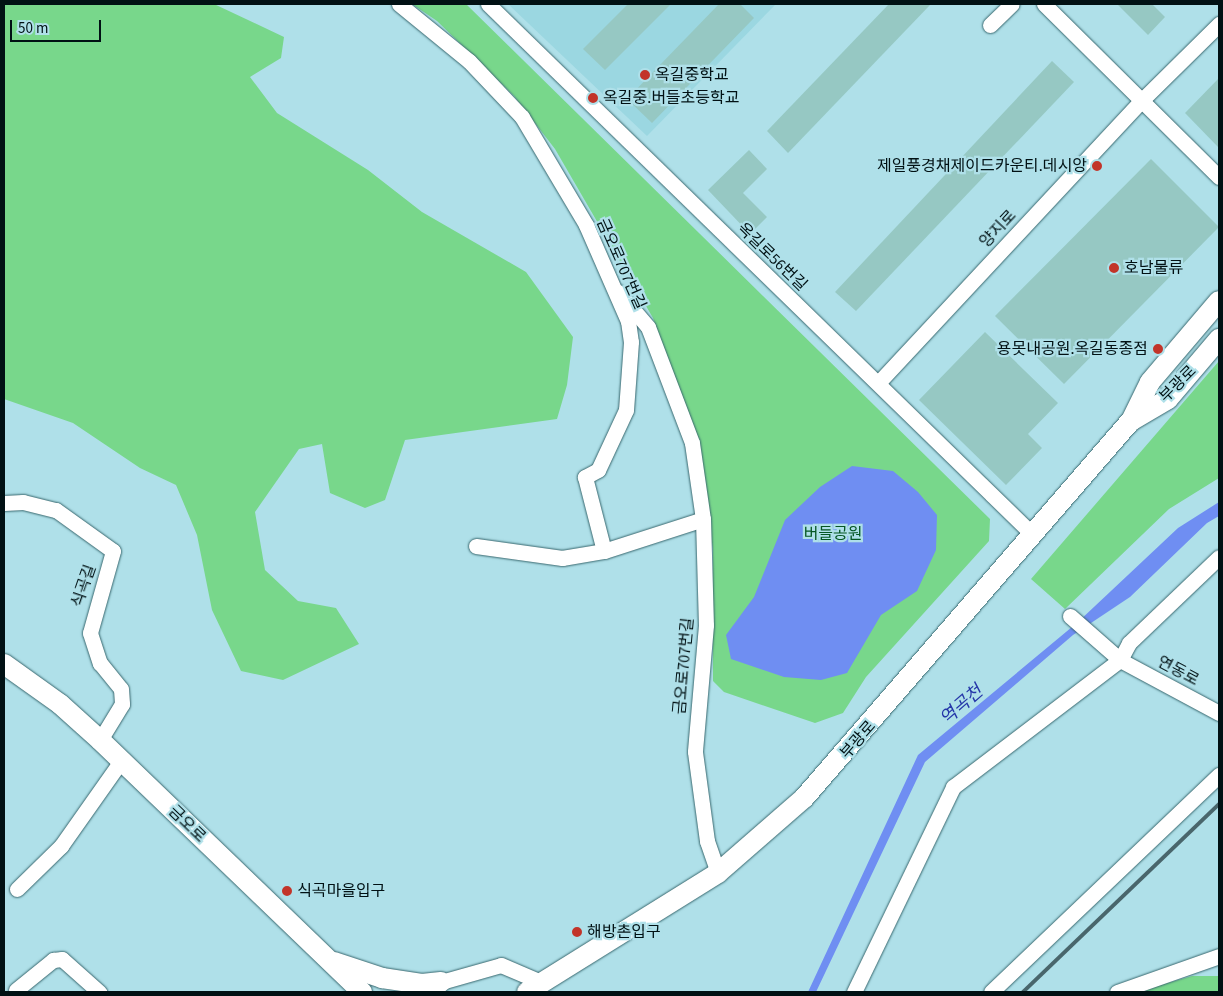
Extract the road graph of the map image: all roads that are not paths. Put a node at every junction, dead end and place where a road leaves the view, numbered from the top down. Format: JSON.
{"nodes":[{"id":1,"x":399,"y":4,"type":"edge"},
{"id":2,"x":488,"y":4,"type":"edge"},
{"id":3,"x":1012,"y":4,"type":"edge"},
{"id":4,"x":1044,"y":4,"type":"edge"},
{"id":5,"x":1219,"y":24,"type":"edge"},
{"id":6,"x":990,"y":25,"type":"dead end"},
{"id":7,"x":1143,"y":99,"type":"junction"},
{"id":8,"x":1219,"y":177,"type":"edge"},
{"id":9,"x":611,"y":285,"type":"junction"},
{"id":10,"x":1219,"y":301,"type":"edge"},
{"id":11,"x":1219,"y":339,"type":"edge"},
{"id":12,"x":879,"y":382,"type":"junction"},
{"id":13,"x":1131,"y":421,"type":"junction"},
{"id":14,"x":4,"y":503,"type":"edge"},
{"id":15,"x":704,"y":519,"type":"junction"},
{"id":16,"x":1032,"y":534,"type":"junction"},
{"id":17,"x":476,"y":546,"type":"dead end"},
{"id":18,"x":604,"y":551,"type":"junction"},
{"id":19,"x":1219,"y":557,"type":"edge"},
{"id":20,"x":1070,"y":616,"type":"dead end"},
{"id":21,"x":1120,"y":660,"type":"junction"},
{"id":22,"x":4,"y":664,"type":"edge"},
{"id":23,"x":1219,"y":713,"type":"edge"},
{"id":24,"x":100,"y":740,"type":"junction"},
{"id":25,"x":121,"y":761,"type":"junction"},
{"id":26,"x":1219,"y":776,"type":"edge"},
{"id":27,"x":718,"y":873,"type":"junction"},
{"id":28,"x":17,"y":889,"type":"dead end"},
{"id":29,"x":1219,"y":956,"type":"edge"},
{"id":30,"x":330,"y":961,"type":"junction"},
{"id":31,"x":435,"y":987,"type":"edge"},
{"id":32,"x":534,"y":987,"type":"edge"},
{"id":33,"x":16,"y":990,"type":"dead end"},
{"id":34,"x":98,"y":992,"type":"edge"},
{"id":35,"x":362,"y":992,"type":"edge"},
{"id":36,"x":854,"y":992,"type":"edge"},
{"id":37,"x":991,"y":992,"type":"edge"},
{"id":38,"x":1117,"y":992,"type":"edge"}],
"edges":[{"from":1,"to":9,"type":"street","name":"금오로707번길"},
{"from":2,"to":12,"type":"street","name":"옥길로56번길"},
{"from":3,"to":6,"type":"street"},
{"from":4,"to":7,"type":"street"},
{"from":5,"to":7,"type":"street","name":"양지로"},
{"from":7,"to":8,"type":"street"},
{"from":7,"to":12,"type":"street","name":"양지로"},
{"from":9,"to":15,"type":"street","name":"금오로707번길"},
{"from":9,"to":18,"type":"street","name":"금오로707번길"},
{"from":10,"to":13,"type":"main road","name":"부광로"},
{"from":11,"to":13,"type":"main road","name":"부광로"},
{"from":12,"to":16,"type":"street","name":"옥길로56번길"},
{"from":13,"to":16,"type":"main road","name":"부광로"},
{"from":14,"to":24,"type":"street","name":"식곡길"},
{"from":15,"to":18,"type":"street"},
{"from":15,"to":27,"type":"street","name":"금오로707번길"},
{"from":16,"to":27,"type":"main road","name":"부광로"},
{"from":17,"to":18,"type":"street"},
{"from":19,"to":21,"type":"street"},
{"from":20,"to":21,"type":"street","name":"연동로"},
{"from":21,"to":23,"type":"street","name":"연동로"},
{"from":21,"to":36,"type":"street"},
{"from":22,"to":24,"type":"main road","name":"금오로"},
{"from":24,"to":25,"type":"main road","name":"금오로"},
{"from":25,"to":28,"type":"street"},
{"from":25,"to":30,"type":"main road","name":"금오로"},
{"from":26,"to":37,"type":"street"},
{"from":27,"to":32,"type":"main road","name":"부광로"},
{"from":29,"to":38,"type":"street"},
{"from":30,"to":31,"type":"main road"},
{"from":30,"to":35,"type":"main road","name":"금오로"},
{"from":31,"to":32,"type":"street"},
{"from":33,"to":34,"type":"street"}]}
